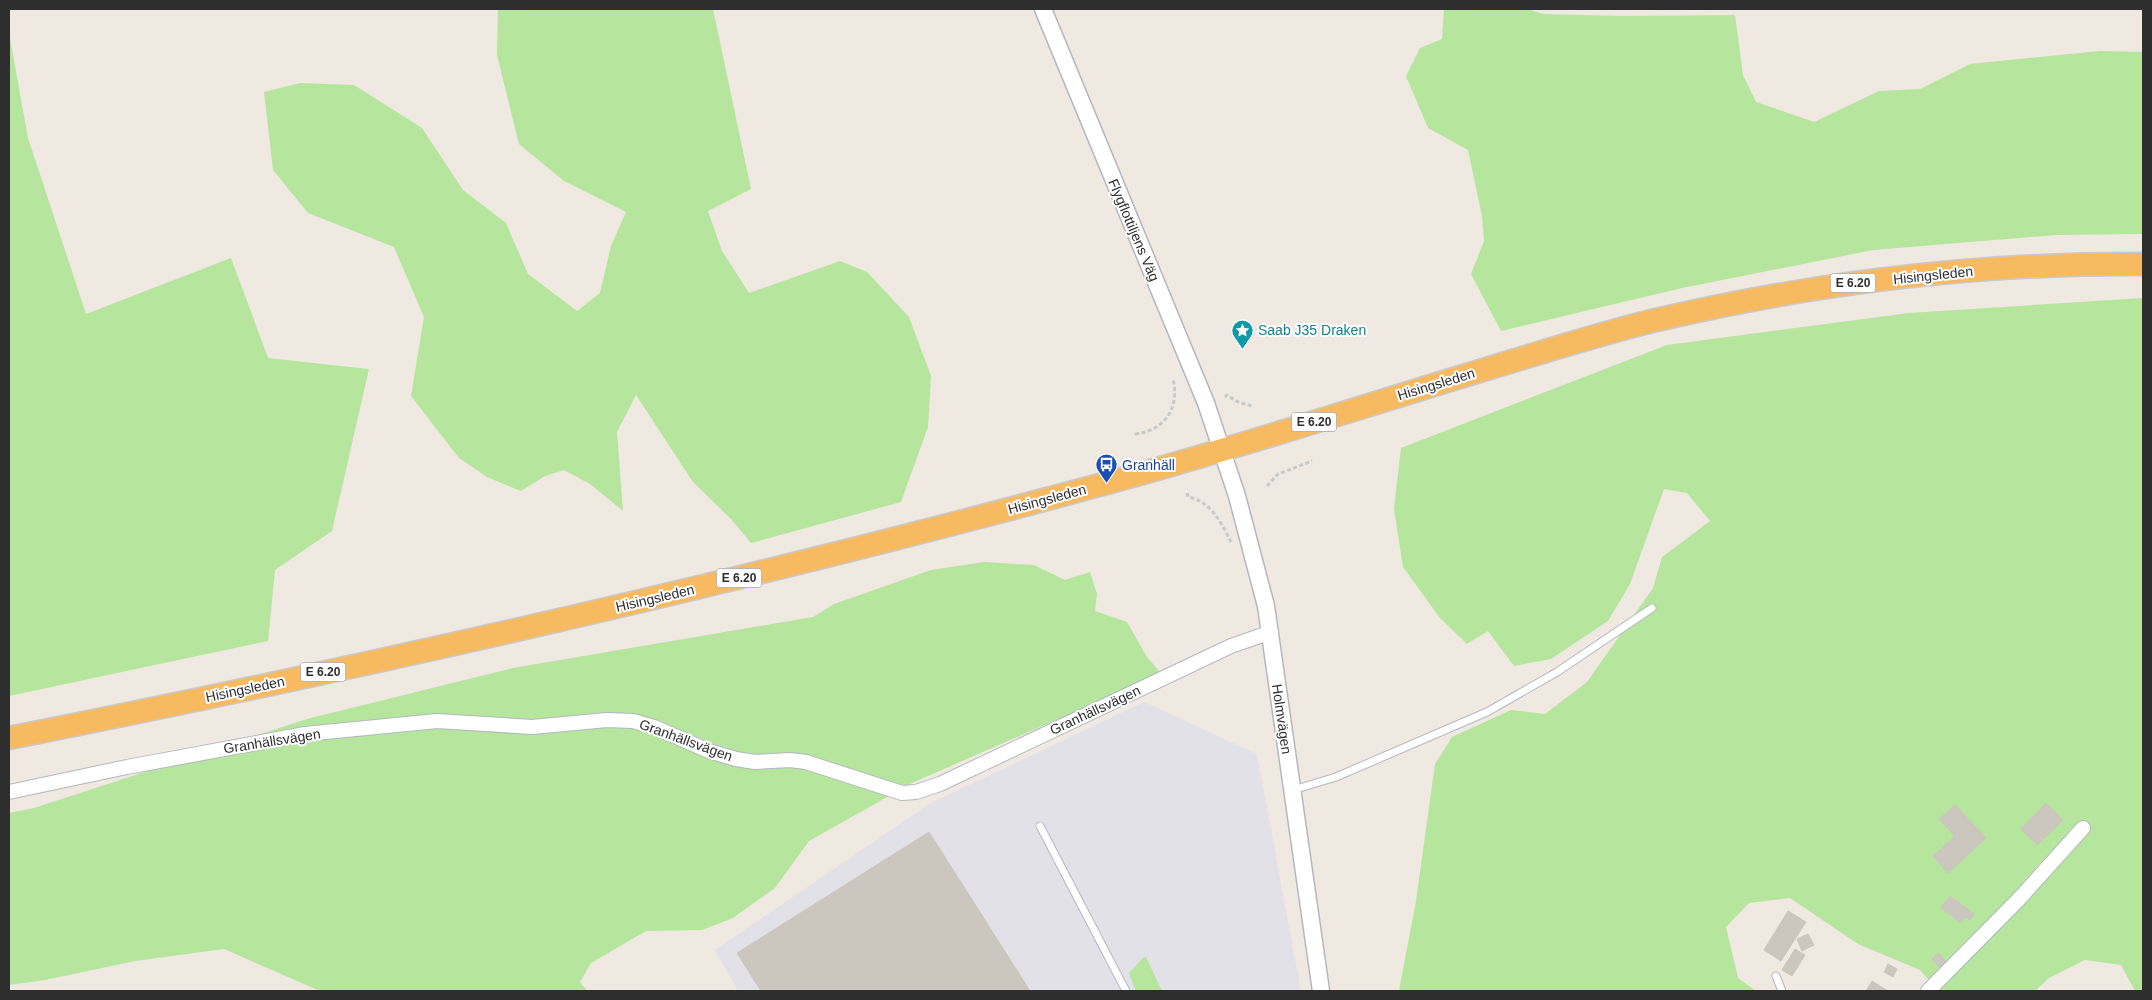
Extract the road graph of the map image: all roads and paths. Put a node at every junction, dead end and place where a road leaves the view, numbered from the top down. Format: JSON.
{"nodes":[{"id":1,"x":1043,"y":9,"type":"edge"},
{"id":2,"x":2143,"y":264,"type":"edge"},
{"id":3,"x":1173,"y":379,"type":"dead end"},
{"id":4,"x":1224,"y":397,"type":"dead end"},
{"id":5,"x":1252,"y":406,"type":"dead end"},
{"id":6,"x":1136,"y":434,"type":"dead end"},
{"id":7,"x":1223,"y":451,"type":"junction"},
{"id":8,"x":1312,"y":461,"type":"dead end"},
{"id":9,"x":1268,"y":486,"type":"dead end"},
{"id":10,"x":1187,"y":493,"type":"dead end"},
{"id":11,"x":1232,"y":543,"type":"dead end"},
{"id":12,"x":1652,"y":608,"type":"dead end"},
{"id":13,"x":1271,"y":632,"type":"junction"},
{"id":14,"x":9,"y":738,"type":"edge"},
{"id":15,"x":1292,"y":790,"type":"junction"},
{"id":16,"x":9,"y":792,"type":"edge"},
{"id":17,"x":1040,"y":826,"type":"dead end"},
{"id":18,"x":2083,"y":828,"type":"dead end"},
{"id":19,"x":1776,"y":976,"type":"dead end"},
{"id":20,"x":1126,"y":991,"type":"edge"},
{"id":21,"x":1321,"y":991,"type":"edge"},
{"id":22,"x":1782,"y":991,"type":"edge"},
{"id":23,"x":1928,"y":991,"type":"edge"}],
"edges":[{"from":1,"to":7,"type":"street","name":"Flygflottiljens Väg"},
{"from":2,"to":7,"type":"highway","name":"Hisingsleden","number":"E 6.20"},
{"from":3,"to":6,"type":"path"},
{"from":4,"to":5,"type":"path"},
{"from":7,"to":13,"type":"street","name":"Holmvägen"},
{"from":7,"to":14,"type":"highway","name":"Hisingsleden","number":"E 6.20"},
{"from":8,"to":9,"type":"path"},
{"from":10,"to":11,"type":"path"},
{"from":12,"to":15,"type":"lane"},
{"from":13,"to":15,"type":"street","name":"Holmvägen"},
{"from":13,"to":16,"type":"street","name":"Granhällsvägen"},
{"from":15,"to":21,"type":"street","name":"Holmvägen"},
{"from":17,"to":20,"type":"lane"},
{"from":18,"to":23,"type":"street"},
{"from":19,"to":22,"type":"lane"}]}
